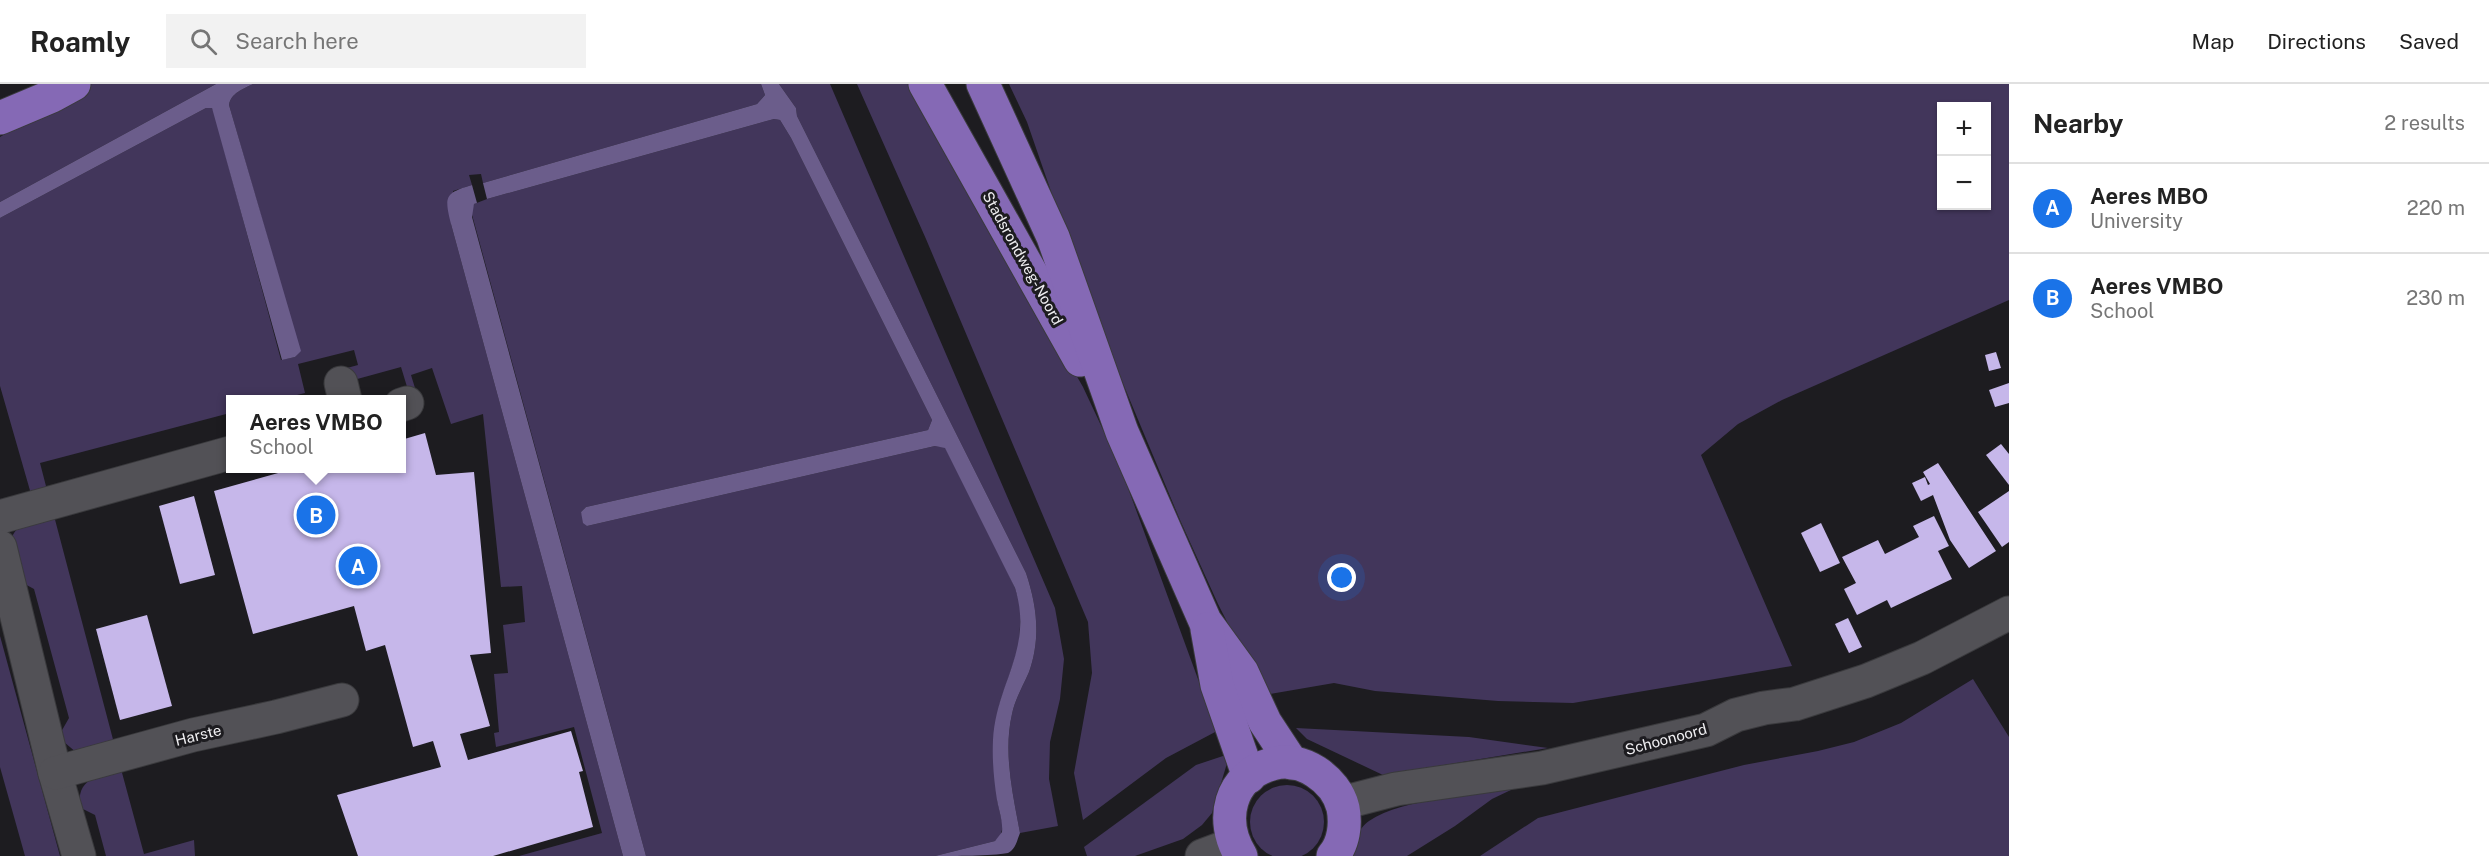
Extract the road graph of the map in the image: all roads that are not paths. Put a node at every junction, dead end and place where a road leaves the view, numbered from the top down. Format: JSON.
{"nodes":[{"id":1,"x":31,"y":84,"type":"edge"},
{"id":2,"x":74,"y":84,"type":"edge"},
{"id":3,"x":925,"y":84,"type":"edge"},
{"id":4,"x":983,"y":84,"type":"edge"},
{"id":5,"x":0,"y":113,"type":"edge"},
{"id":6,"x":0,"y":118,"type":"edge"},
{"id":7,"x":1122,"y":432,"type":"junction"},
{"id":8,"x":226,"y":454,"type":"edge"},
{"id":9,"x":0,"y":517,"type":"edge"},
{"id":10,"x":0,"y":547,"type":"edge"},
{"id":11,"x":2009,"y":613,"type":"edge"},
{"id":12,"x":1205,"y":621,"type":"junction"},
{"id":13,"x":342,"y":700,"type":"dead end"},
{"id":14,"x":1292,"y":763,"type":"junction"},
{"id":15,"x":55,"y":773,"type":"junction"},
{"id":16,"x":1249,"y":777,"type":"junction"},
{"id":17,"x":1342,"y":803,"type":"junction"},
{"id":18,"x":1237,"y":850,"type":"edge"},
{"id":19,"x":79,"y":856,"type":"edge"},
{"id":20,"x":1202,"y":856,"type":"edge"},
{"id":21,"x":1334,"y":856,"type":"edge"}],
"edges":[{"from":1,"to":5,"type":"main road"},
{"from":2,"to":6,"type":"main road"},
{"from":3,"to":7,"type":"main road","name":"Stadsrondweg-Noord"},
{"from":4,"to":7,"type":"main road","name":"Stadsrondweg-Noord"},
{"from":7,"to":12,"type":"main road","name":"Stadsrondweg-Noord"},
{"from":8,"to":9,"type":"street"},
{"from":10,"to":15,"type":"street"},
{"from":11,"to":17,"type":"street","name":"Schoonoord"},
{"from":12,"to":14,"type":"main road","name":"Stadsrondweg-Noord"},
{"from":12,"to":16,"type":"main road","name":"Stadsrondweg-Noord"},
{"from":13,"to":15,"type":"street","name":"Harste"},
{"from":14,"to":16,"type":"main road"},
{"from":14,"to":17,"type":"main road"},
{"from":15,"to":19,"type":"street"},
{"from":16,"to":18,"type":"main road"},
{"from":17,"to":21,"type":"main road"},
{"from":18,"to":20,"type":"street"}]}
